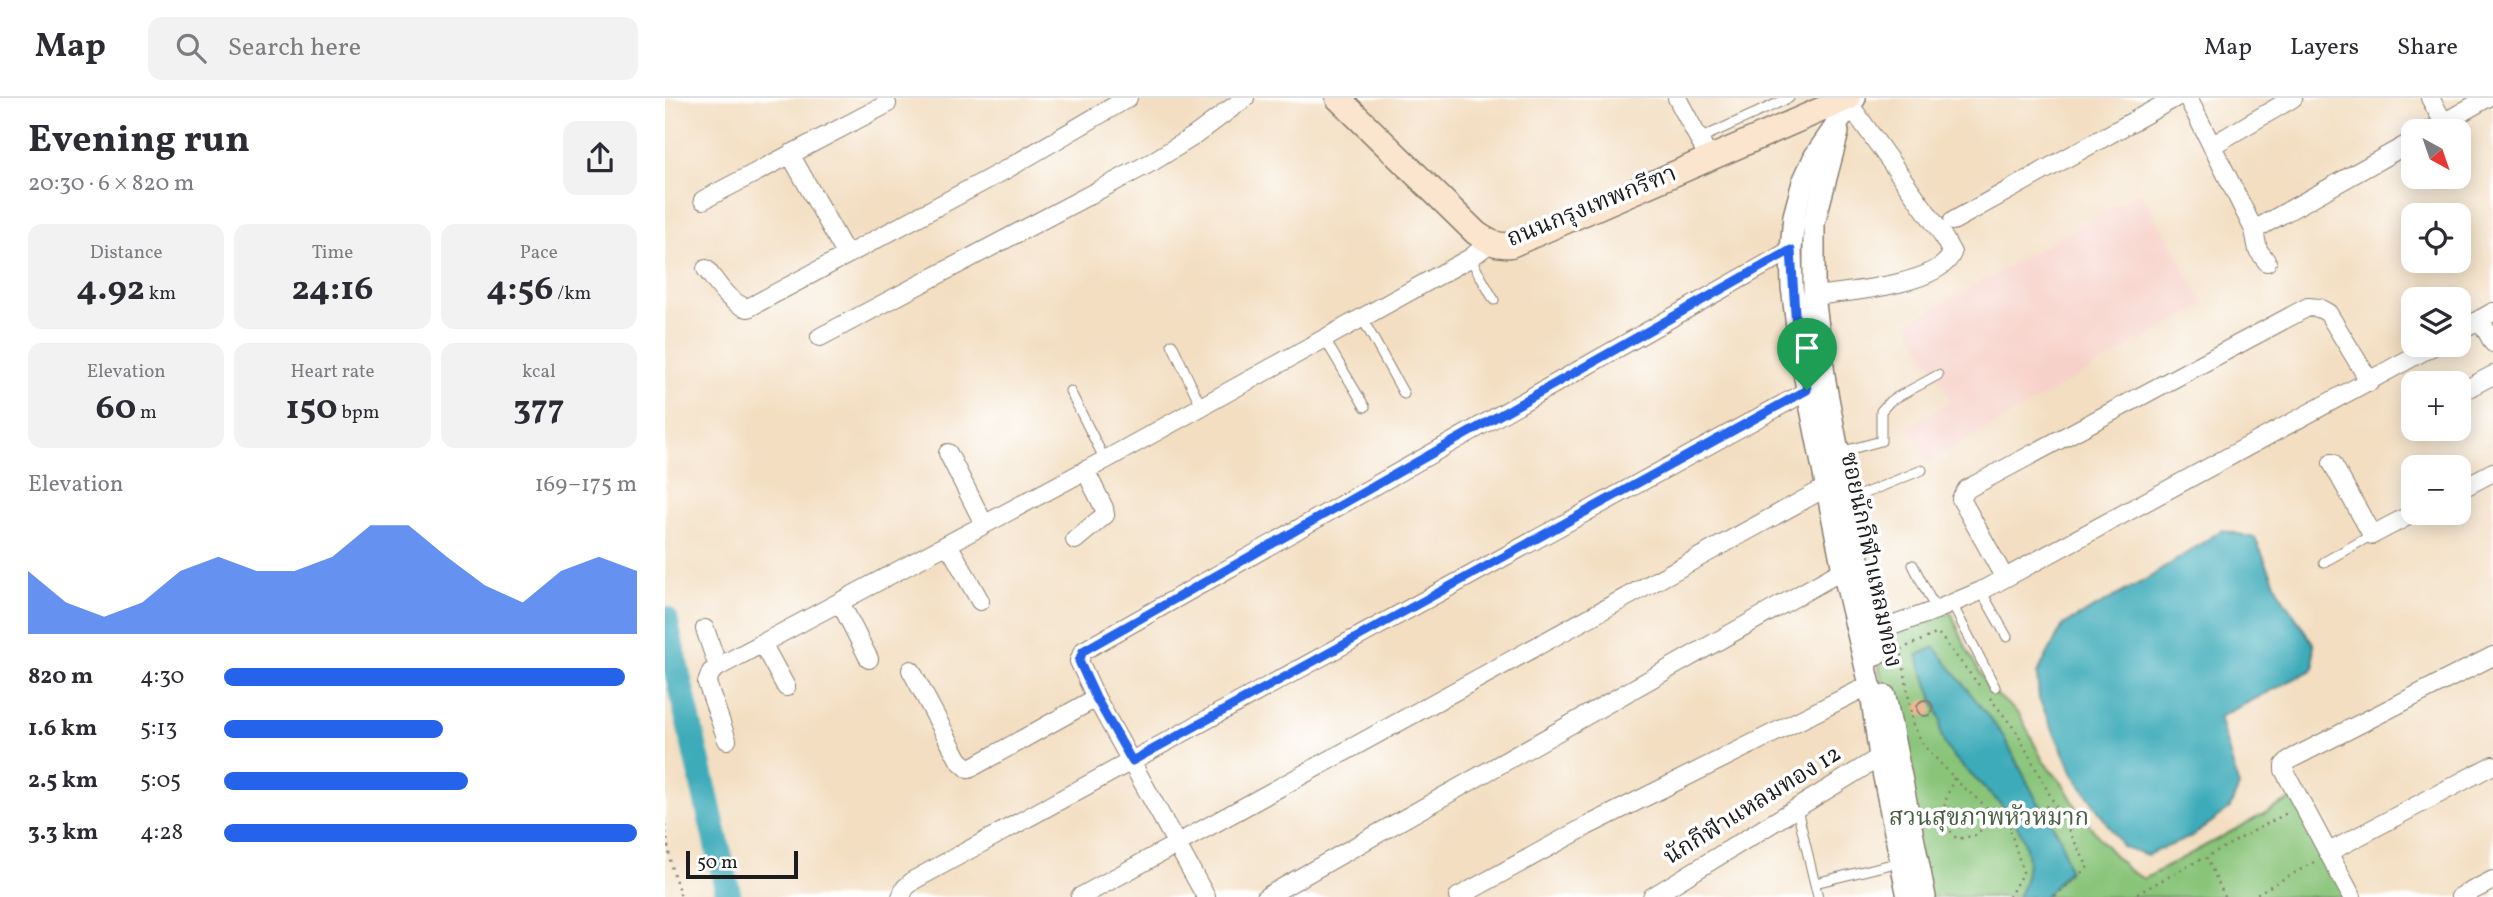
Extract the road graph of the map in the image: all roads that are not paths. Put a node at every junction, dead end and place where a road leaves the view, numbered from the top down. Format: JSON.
{"nodes":[{"id":1,"x":1128,"y":98,"type":"edge"},
{"id":2,"x":1245,"y":98,"type":"edge"},
{"id":3,"x":1338,"y":98,"type":"edge"},
{"id":4,"x":1677,"y":98,"type":"edge"},
{"id":5,"x":1789,"y":98,"type":"edge"},
{"id":6,"x":2175,"y":98,"type":"edge"},
{"id":7,"x":2188,"y":98,"type":"edge"},
{"id":8,"x":2293,"y":98,"type":"edge"},
{"id":9,"x":2430,"y":98,"type":"edge"},
{"id":10,"x":2487,"y":98,"type":"edge"},
{"id":11,"x":1770,"y":102,"type":"edge"},
{"id":12,"x":887,"y":104,"type":"dead end"},
{"id":13,"x":1849,"y":105,"type":"edge"},
{"id":14,"x":2435,"y":119,"type":"edge"},
{"id":15,"x":2451,"y":119,"type":"edge"},
{"id":16,"x":2213,"y":145,"type":"junction"},
{"id":17,"x":1704,"y":148,"type":"junction"},
{"id":18,"x":2401,"y":148,"type":"edge"},
{"id":19,"x":790,"y":154,"type":"junction"},
{"id":20,"x":703,"y":200,"type":"dead end"},
{"id":21,"x":1953,"y":221,"type":"dead end"},
{"id":22,"x":2254,"y":230,"type":"junction"},
{"id":23,"x":1490,"y":243,"type":"junction"},
{"id":24,"x":1791,"y":250,"type":"junction"},
{"id":25,"x":846,"y":254,"type":"junction"},
{"id":26,"x":1470,"y":258,"type":"junction"},
{"id":27,"x":2267,"y":262,"type":"dead end"},
{"id":28,"x":706,"y":269,"type":"dead end"},
{"id":29,"x":1814,"y":296,"type":"junction"},
{"id":30,"x":1494,"y":300,"type":"dead end"},
{"id":31,"x":2486,"y":315,"type":"edge"},
{"id":32,"x":1362,"y":318,"type":"junction"},
{"id":33,"x":820,"y":337,"type":"dead end"},
{"id":34,"x":1324,"y":338,"type":"junction"},
{"id":35,"x":2493,"y":343,"type":"edge"},
{"id":36,"x":1172,"y":344,"type":"dead end"},
{"id":37,"x":2414,"y":357,"type":"edge"},
{"id":38,"x":1938,"y":375,"type":"dead end"},
{"id":39,"x":2493,"y":375,"type":"edge"},
{"id":40,"x":2370,"y":382,"type":"junction"},
{"id":41,"x":1816,"y":386,"type":"junction"},
{"id":42,"x":2471,"y":387,"type":"edge"},
{"id":43,"x":1070,"y":391,"type":"dead end"},
{"id":44,"x":1404,"y":394,"type":"dead end"},
{"id":45,"x":1365,"y":407,"type":"dead end"},
{"id":46,"x":1202,"y":408,"type":"junction"},
{"id":47,"x":948,"y":453,"type":"dead end"},
{"id":48,"x":1838,"y":453,"type":"junction"},
{"id":49,"x":1105,"y":460,"type":"junction"},
{"id":50,"x":2332,"y":463,"type":"dead end"},
{"id":51,"x":1085,"y":470,"type":"junction"},
{"id":52,"x":1922,"y":470,"type":"dead end"},
{"id":53,"x":2492,"y":475,"type":"edge"},
{"id":54,"x":2471,"y":484,"type":"edge"},
{"id":55,"x":1828,"y":486,"type":"junction"},
{"id":56,"x":1848,"y":500,"type":"junction"},
{"id":57,"x":2401,"y":520,"type":"edge"},
{"id":58,"x":984,"y":524,"type":"junction"},
{"id":59,"x":2372,"y":535,"type":"junction"},
{"id":60,"x":1075,"y":540,"type":"dead end"},
{"id":61,"x":948,"y":544,"type":"junction"},
{"id":62,"x":2323,"y":562,"type":"dead end"},
{"id":63,"x":1913,"y":565,"type":"dead end"},
{"id":64,"x":1843,"y":570,"type":"junction"},
{"id":65,"x":2004,"y":577,"type":"junction"},
{"id":66,"x":1981,"y":591,"type":"junction"},
{"id":67,"x":980,"y":601,"type":"dead end"},
{"id":68,"x":840,"y":602,"type":"junction"},
{"id":69,"x":1944,"y":607,"type":"junction"},
{"id":70,"x":705,"y":629,"type":"dead end"},
{"id":71,"x":1872,"y":633,"type":"junction"},
{"id":72,"x":2007,"y":637,"type":"dead end"},
{"id":73,"x":762,"y":643,"type":"junction"},
{"id":74,"x":2493,"y":656,"type":"edge"},
{"id":75,"x":869,"y":659,"type":"dead end"},
{"id":76,"x":718,"y":667,"type":"junction"},
{"id":77,"x":911,"y":670,"type":"dead end"},
{"id":78,"x":1870,"y":685,"type":"junction"},
{"id":79,"x":786,"y":687,"type":"dead end"},
{"id":80,"x":1995,"y":687,"type":"dead end"},
{"id":81,"x":1096,"y":698,"type":"junction"},
{"id":82,"x":727,"y":740,"type":"dead end"},
{"id":83,"x":1880,"y":757,"type":"junction"},
{"id":84,"x":1132,"y":761,"type":"junction"},
{"id":85,"x":2493,"y":765,"type":"edge"},
{"id":86,"x":1797,"y":809,"type":"junction"},
{"id":87,"x":1178,"y":844,"type":"junction"},
{"id":88,"x":2324,"y":856,"type":"junction"},
{"id":89,"x":1900,"y":862,"type":"junction"},
{"id":90,"x":2493,"y":880,"type":"edge"},
{"id":91,"x":1815,"y":883,"type":"junction"},
{"id":92,"x":901,"y":897,"type":"edge"},
{"id":93,"x":1080,"y":897,"type":"edge"},
{"id":94,"x":1206,"y":897,"type":"edge"},
{"id":95,"x":1266,"y":897,"type":"edge"},
{"id":96,"x":1458,"y":897,"type":"edge"},
{"id":97,"x":1653,"y":897,"type":"edge"},
{"id":98,"x":1818,"y":897,"type":"edge"},
{"id":99,"x":1907,"y":897,"type":"edge"},
{"id":100,"x":1925,"y":897,"type":"edge"},
{"id":101,"x":2351,"y":897,"type":"edge"},
{"id":102,"x":2460,"y":897,"type":"edge"}],
"edges":[{"from":1,"to":25,"type":"street"},
{"from":2,"to":33,"type":"street"},
{"from":3,"to":23,"type":"main road","name":"ถนนกรุงเทพกรีฑา"},
{"from":4,"to":17,"type":"street"},
{"from":5,"to":11,"type":"lane"},
{"from":6,"to":21,"type":"street"},
{"from":7,"to":16,"type":"street"},
{"from":8,"to":16,"type":"street"},
{"from":9,"to":14,"type":"street"},
{"from":10,"to":15,"type":"street"},
{"from":11,"to":17,"type":"lane"},
{"from":12,"to":19,"type":"street"},
{"from":13,"to":17,"type":"main road","name":"ถนนกรุงเทพกรีฑา"},
{"from":13,"to":24,"type":"street","name":"ซอยนักกีฬาแหลมทอง"},
{"from":13,"to":29,"type":"street","name":"ซอยนักกีฬาแหลมทอง"},
{"from":13,"to":29,"type":"street"},
{"from":16,"to":22,"type":"street"},
{"from":17,"to":23,"type":"main road","name":"ถนนกรุงเทพกรีฑา"},
{"from":18,"to":22,"type":"street"},
{"from":19,"to":20,"type":"street"},
{"from":19,"to":25,"type":"street"},
{"from":22,"to":27,"type":"street"},
{"from":23,"to":26,"type":"street"},
{"from":24,"to":41,"type":"street","name":"ซอยนักกีฬาแหลมทอง"},
{"from":24,"to":81,"type":"street"},
{"from":25,"to":28,"type":"street"},
{"from":26,"to":30,"type":"lane"},
{"from":26,"to":32,"type":"street"},
{"from":29,"to":41,"type":"street","name":"ซอยนักกีฬาแหลมทอง"},
{"from":31,"to":35,"type":"street"},
{"from":32,"to":34,"type":"street"},
{"from":32,"to":44,"type":"lane"},
{"from":34,"to":45,"type":"lane"},
{"from":34,"to":46,"type":"street"},
{"from":36,"to":46,"type":"lane"},
{"from":37,"to":40,"type":"street"},
{"from":38,"to":48,"type":"lane"},
{"from":39,"to":42,"type":"street"},
{"from":40,"to":65,"type":"street"},
{"from":40,"to":65,"type":"street"},
{"from":41,"to":48,"type":"street","name":"ซอยนักกีฬาแหลมทอง"},
{"from":41,"to":55,"type":"street","name":"ซอยนักกีฬาแหลมทอง"},
{"from":41,"to":84,"type":"street"},
{"from":43,"to":49,"type":"lane"},
{"from":46,"to":49,"type":"street"},
{"from":47,"to":58,"type":"street"},
{"from":48,"to":56,"type":"street","name":"ซอยนักกีฬาแหลมทอง"},
{"from":49,"to":51,"type":"street"},
{"from":50,"to":59,"type":"street"},
{"from":51,"to":58,"type":"street"},
{"from":51,"to":60,"type":"street"},
{"from":52,"to":56,"type":"lane"},
{"from":53,"to":54,"type":"street"},
{"from":55,"to":64,"type":"street","name":"ซอยนักกีฬาแหลมทอง"},
{"from":55,"to":87,"type":"street"},
{"from":56,"to":71,"type":"street","name":"ซอยนักกีฬาแหลมทอง"},
{"from":57,"to":59,"type":"street"},
{"from":58,"to":61,"type":"street"},
{"from":59,"to":62,"type":"lane"},
{"from":61,"to":67,"type":"street"},
{"from":61,"to":68,"type":"street"},
{"from":63,"to":69,"type":"lane"},
{"from":64,"to":78,"type":"street","name":"ซอยนักกีฬาแหลมทอง"},
{"from":64,"to":95,"type":"street"},
{"from":65,"to":66,"type":"street"},
{"from":66,"to":69,"type":"street"},
{"from":66,"to":72,"type":"lane"},
{"from":68,"to":73,"type":"street"},
{"from":68,"to":75,"type":"street"},
{"from":69,"to":71,"type":"street"},
{"from":69,"to":80,"type":"lane"},
{"from":70,"to":76,"type":"street"},
{"from":71,"to":100,"type":"street","name":"ซอยนักกีฬาแหลมทอง"},
{"from":73,"to":76,"type":"street"},
{"from":73,"to":79,"type":"street"},
{"from":74,"to":88,"type":"street"},
{"from":76,"to":82,"type":"street"},
{"from":77,"to":81,"type":"street"},
{"from":78,"to":83,"type":"street","name":"ซอยนักกีฬาแหลมทอง"},
{"from":78,"to":96,"type":"street"},
{"from":81,"to":84,"type":"street"},
{"from":83,"to":86,"type":"street","name":"นักกีฬาแหลมทอง 12"},
{"from":83,"to":89,"type":"street","name":"ซอยนักกีฬาแหลมทอง"},
{"from":84,"to":87,"type":"street"},
{"from":84,"to":92,"type":"street"},
{"from":85,"to":88,"type":"street"},
{"from":86,"to":91,"type":"lane"},
{"from":86,"to":97,"type":"street","name":"นักกีฬาแหลมทอง 12"},
{"from":87,"to":93,"type":"street"},
{"from":87,"to":94,"type":"street"},
{"from":88,"to":101,"type":"street"},
{"from":89,"to":91,"type":"lane"},
{"from":89,"to":99,"type":"street","name":"ซอยนักกีฬาแหลมทอง"},
{"from":90,"to":102,"type":"street"},
{"from":91,"to":98,"type":"lane"}]}
